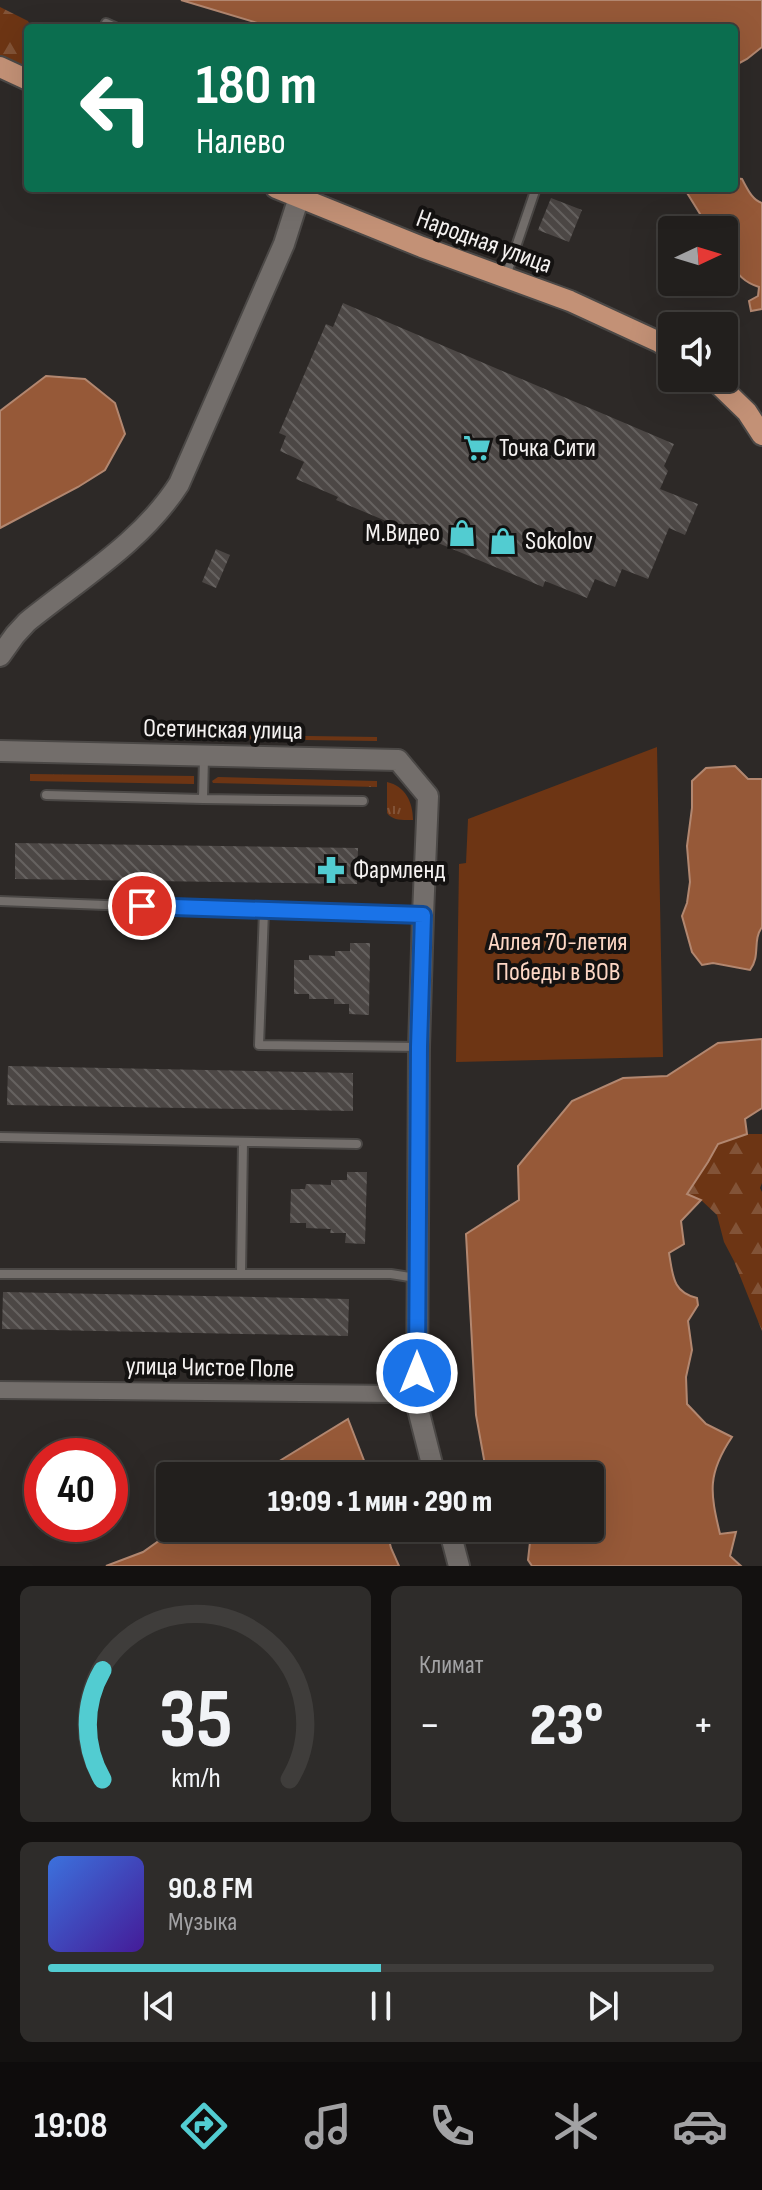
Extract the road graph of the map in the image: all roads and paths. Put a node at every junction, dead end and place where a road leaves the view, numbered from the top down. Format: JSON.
{"nodes":[{"id":1,"x":0,"y":67,"type":"edge"},
{"id":2,"x":24,"y":78,"type":"edge"},
{"id":3,"x":286,"y":192,"type":"edge"},
{"id":4,"x":535,"y":192,"type":"edge"},
{"id":5,"x":299,"y":197,"type":"junction"},
{"id":6,"x":505,"y":277,"type":"junction"},
{"id":7,"x":658,"y":342,"type":"edge"},
{"id":8,"x":726,"y":392,"type":"edge"},
{"id":9,"x":762,"y":435,"type":"edge"},
{"id":10,"x":0,"y":656,"type":"edge"},
{"id":11,"x":0,"y":751,"type":"edge"},
{"id":12,"x":204,"y":756,"type":"junction"},
{"id":13,"x":46,"y":795,"type":"dead end"},
{"id":14,"x":203,"y":799,"type":"junction"},
{"id":15,"x":363,"y":801,"type":"dead end"},
{"id":16,"x":0,"y":901,"type":"edge"},
{"id":17,"x":264,"y":911,"type":"junction"},
{"id":18,"x":423,"y":915,"type":"junction"},
{"id":19,"x":419,"y":1047,"type":"junction"},
{"id":20,"x":0,"y":1137,"type":"edge"},
{"id":21,"x":243,"y":1142,"type":"junction"},
{"id":22,"x":357,"y":1144,"type":"dead end"},
{"id":23,"x":0,"y":1274,"type":"edge"},
{"id":24,"x":241,"y":1274,"type":"junction"},
{"id":25,"x":417,"y":1278,"type":"junction"},
{"id":26,"x":0,"y":1390,"type":"edge"},
{"id":27,"x":417,"y":1405,"type":"junction"},
{"id":28,"x":431,"y":1462,"type":"edge"},
{"id":29,"x":453,"y":1542,"type":"edge"},
{"id":30,"x":459,"y":1566,"type":"edge"}],
"edges":[{"from":1,"to":2,"type":"main road"},
{"from":3,"to":5,"type":"main road","name":"Народная улица"},
{"from":4,"to":6,"type":"lane"},
{"from":5,"to":6,"type":"main road","name":"Народная улица"},
{"from":5,"to":10,"type":"street"},
{"from":6,"to":7,"type":"main road","name":"Народная улица"},
{"from":8,"to":9,"type":"main road"},
{"from":11,"to":12,"type":"street","name":"Осетинская улица"},
{"from":12,"to":14,"type":"lane"},
{"from":12,"to":18,"type":"street","name":"Осетинская улица"},
{"from":13,"to":14,"type":"lane"},
{"from":14,"to":15,"type":"lane"},
{"from":16,"to":17,"type":"lane"},
{"from":17,"to":18,"type":"lane"},
{"from":17,"to":19,"type":"lane"},
{"from":18,"to":19,"type":"street"},
{"from":19,"to":25,"type":"street"},
{"from":20,"to":21,"type":"lane"},
{"from":21,"to":22,"type":"lane"},
{"from":21,"to":24,"type":"lane"},
{"from":23,"to":24,"type":"lane"},
{"from":24,"to":25,"type":"lane"},
{"from":25,"to":27,"type":"street"},
{"from":26,"to":27,"type":"street","name":"улица Чистое Поле"},
{"from":27,"to":28,"type":"street"},
{"from":29,"to":30,"type":"street"}]}
